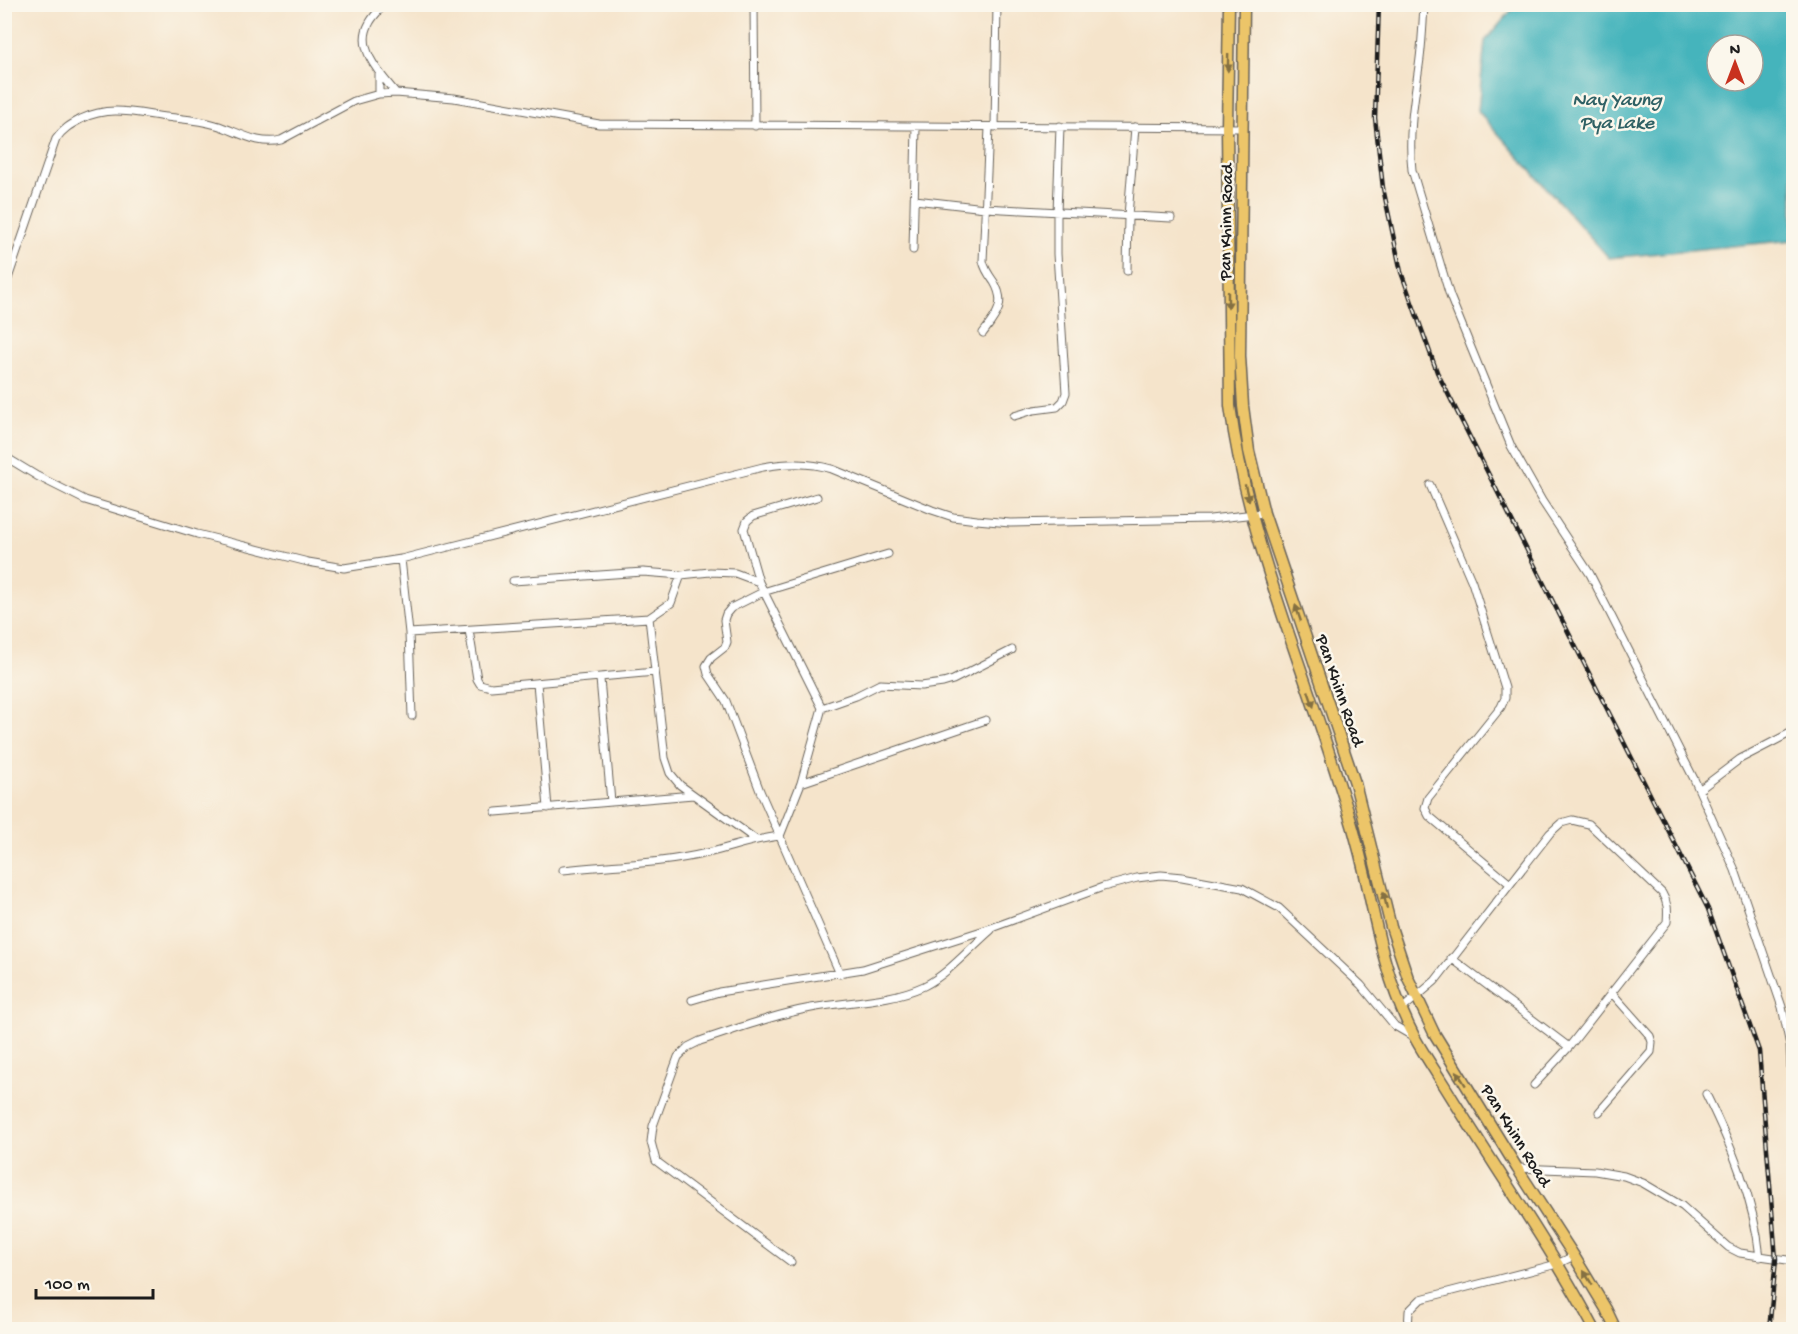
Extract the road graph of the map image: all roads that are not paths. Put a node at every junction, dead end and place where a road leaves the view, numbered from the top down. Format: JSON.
{"nodes":[{"id":1,"x":384,"y":4,"type":"edge"},
{"id":2,"x":754,"y":4,"type":"edge"},
{"id":3,"x":997,"y":4,"type":"edge"},
{"id":4,"x":1228,"y":4,"type":"edge"},
{"id":5,"x":1244,"y":4,"type":"edge"},
{"id":6,"x":1424,"y":4,"type":"edge"},
{"id":7,"x":379,"y":72,"type":"junction"},
{"id":8,"x":396,"y":93,"type":"junction"},
{"id":9,"x":379,"y":94,"type":"junction"},
{"id":10,"x":755,"y":126,"type":"junction"},
{"id":11,"x":1060,"y":126,"type":"junction"},
{"id":12,"x":1135,"y":126,"type":"junction"},
{"id":13,"x":916,"y":127,"type":"junction"},
{"id":14,"x":992,"y":127,"type":"junction"},
{"id":15,"x":1227,"y":127,"type":"junction"},
{"id":16,"x":1243,"y":128,"type":"junction"},
{"id":17,"x":915,"y":200,"type":"junction"},
{"id":18,"x":985,"y":208,"type":"junction"},
{"id":19,"x":1057,"y":213,"type":"junction"},
{"id":20,"x":1128,"y":216,"type":"junction"},
{"id":21,"x":1171,"y":218,"type":"dead end"},
{"id":22,"x":913,"y":250,"type":"dead end"},
{"id":23,"x":1127,"y":271,"type":"dead end"},
{"id":24,"x":4,"y":290,"type":"edge"},
{"id":25,"x":983,"y":333,"type":"dead end"},
{"id":26,"x":1014,"y":416,"type":"dead end"},
{"id":27,"x":4,"y":456,"type":"edge"},
{"id":28,"x":1430,"y":485,"type":"dead end"},
{"id":29,"x":817,"y":497,"type":"dead end"},
{"id":30,"x":1264,"y":513,"type":"junction"},
{"id":31,"x":1252,"y":516,"type":"junction"},
{"id":32,"x":888,"y":554,"type":"dead end"},
{"id":33,"x":401,"y":559,"type":"junction"},
{"id":34,"x":681,"y":575,"type":"junction"},
{"id":35,"x":513,"y":581,"type":"dead end"},
{"id":36,"x":759,"y":582,"type":"junction"},
{"id":37,"x":764,"y":592,"type":"junction"},
{"id":38,"x":649,"y":618,"type":"junction"},
{"id":39,"x":469,"y":630,"type":"junction"},
{"id":40,"x":409,"y":633,"type":"junction"},
{"id":41,"x":1012,"y":650,"type":"dead end"},
{"id":42,"x":655,"y":672,"type":"junction"},
{"id":43,"x":600,"y":679,"type":"junction"},
{"id":44,"x":537,"y":683,"type":"junction"},
{"id":45,"x":822,"y":708,"type":"junction"},
{"id":46,"x":412,"y":716,"type":"dead end"},
{"id":47,"x":986,"y":720,"type":"dead end"},
{"id":48,"x":1794,"y":730,"type":"edge"},
{"id":49,"x":801,"y":783,"type":"junction"},
{"id":50,"x":1700,"y":790,"type":"junction"},
{"id":51,"x":693,"y":795,"type":"junction"},
{"id":52,"x":611,"y":802,"type":"junction"},
{"id":53,"x":548,"y":808,"type":"junction"},
{"id":54,"x":496,"y":812,"type":"dead end"},
{"id":55,"x":780,"y":836,"type":"junction"},
{"id":56,"x":755,"y":839,"type":"junction"},
{"id":57,"x":563,"y":870,"type":"dead end"},
{"id":58,"x":1510,"y":884,"type":"junction"},
{"id":59,"x":994,"y":927,"type":"junction"},
{"id":60,"x":1451,"y":957,"type":"junction"},
{"id":61,"x":840,"y":974,"type":"junction"},
{"id":62,"x":1611,"y":992,"type":"junction"},
{"id":63,"x":1416,"y":998,"type":"junction"},
{"id":64,"x":692,"y":1000,"type":"dead end"},
{"id":65,"x":1402,"y":1009,"type":"junction"},
{"id":66,"x":1415,"y":1037,"type":"junction"},
{"id":67,"x":1569,"y":1047,"type":"junction"},
{"id":68,"x":1534,"y":1085,"type":"dead end"},
{"id":69,"x":1706,"y":1094,"type":"dead end"},
{"id":70,"x":1599,"y":1112,"type":"dead end"},
{"id":71,"x":1794,"y":1147,"type":"edge"},
{"id":72,"x":1517,"y":1168,"type":"junction"},
{"id":73,"x":1574,"y":1256,"type":"junction"},
{"id":74,"x":1760,"y":1257,"type":"junction"},
{"id":75,"x":791,"y":1262,"type":"dead end"},
{"id":76,"x":1794,"y":1263,"type":"edge"},
{"id":77,"x":1557,"y":1264,"type":"junction"},
{"id":78,"x":1408,"y":1329,"type":"edge"},
{"id":79,"x":1595,"y":1329,"type":"edge"},
{"id":80,"x":1616,"y":1329,"type":"edge"},
{"id":81,"x":1792,"y":1329,"type":"edge"}],
"edges":[{"from":1,"to":7,"type":"street"},
{"from":2,"to":10,"type":"street"},
{"from":3,"to":14,"type":"street"},
{"from":4,"to":15,"type":"main road","name":"Pan Khinn Road","one_way":true},
{"from":5,"to":16,"type":"main road","name":"Pan Khinn Road"},
{"from":6,"to":50,"type":"street"},
{"from":7,"to":8,"type":"street"},
{"from":7,"to":9,"type":"street"},
{"from":8,"to":9,"type":"street"},
{"from":8,"to":10,"type":"street"},
{"from":9,"to":24,"type":"street"},
{"from":10,"to":13,"type":"street"},
{"from":11,"to":12,"type":"street"},
{"from":11,"to":14,"type":"street"},
{"from":11,"to":19,"type":"street"},
{"from":12,"to":15,"type":"street"},
{"from":12,"to":20,"type":"street"},
{"from":13,"to":14,"type":"street"},
{"from":13,"to":17,"type":"street"},
{"from":14,"to":18,"type":"street"},
{"from":15,"to":16,"type":"street"},
{"from":15,"to":31,"type":"main road","name":"Pan Khinn Road","one_way":true},
{"from":16,"to":30,"type":"main road","name":"Pan Khinn Road"},
{"from":17,"to":18,"type":"street"},
{"from":17,"to":22,"type":"street"},
{"from":18,"to":19,"type":"street"},
{"from":18,"to":25,"type":"street"},
{"from":19,"to":20,"type":"street"},
{"from":19,"to":26,"type":"street"},
{"from":20,"to":21,"type":"street"},
{"from":20,"to":23,"type":"street"},
{"from":27,"to":33,"type":"street"},
{"from":28,"to":58,"type":"street"},
{"from":29,"to":36,"type":"street"},
{"from":30,"to":31,"type":"street"},
{"from":63,"to":30,"type":"main road","name":"Pan Khinn Road","one_way":true},
{"from":31,"to":33,"type":"street"},
{"from":31,"to":65,"type":"main road","name":"Pan Khinn Road","one_way":true},
{"from":32,"to":37,"type":"street"},
{"from":33,"to":40,"type":"street"},
{"from":34,"to":35,"type":"street"},
{"from":34,"to":36,"type":"street"},
{"from":34,"to":38,"type":"street"},
{"from":36,"to":37,"type":"street"},
{"from":37,"to":45,"type":"street"},
{"from":37,"to":55,"type":"street"},
{"from":38,"to":39,"type":"street"},
{"from":38,"to":42,"type":"street"},
{"from":39,"to":40,"type":"street"},
{"from":39,"to":44,"type":"street"},
{"from":40,"to":46,"type":"street"},
{"from":41,"to":45,"type":"street"},
{"from":42,"to":43,"type":"street"},
{"from":42,"to":51,"type":"street"},
{"from":43,"to":44,"type":"street"},
{"from":43,"to":52,"type":"street"},
{"from":44,"to":53,"type":"street"},
{"from":45,"to":49,"type":"street"},
{"from":47,"to":49,"type":"street"},
{"from":48,"to":50,"type":"street"},
{"from":49,"to":55,"type":"street"},
{"from":50,"to":71,"type":"street"},
{"from":51,"to":52,"type":"street"},
{"from":51,"to":56,"type":"street"},
{"from":52,"to":53,"type":"street"},
{"from":53,"to":54,"type":"street"},
{"from":55,"to":56,"type":"street"},
{"from":55,"to":61,"type":"street"},
{"from":56,"to":57,"type":"street"},
{"from":58,"to":60,"type":"street"},
{"from":58,"to":62,"type":"street"},
{"from":59,"to":61,"type":"street"},
{"from":59,"to":66,"type":"street"},
{"from":59,"to":75,"type":"street"},
{"from":60,"to":63,"type":"street"},
{"from":60,"to":67,"type":"street"},
{"from":61,"to":64,"type":"street"},
{"from":62,"to":67,"type":"street"},
{"from":62,"to":70,"type":"street"},
{"from":63,"to":65,"type":"street"},
{"from":72,"to":63,"type":"main road","name":"Pan Khinn Road","one_way":true},
{"from":65,"to":66,"type":"main road","name":"Pan Khinn Road"},
{"from":66,"to":77,"type":"main road","name":"Pan Khinn Road"},
{"from":67,"to":68,"type":"street"},
{"from":69,"to":74,"type":"street"},
{"from":72,"to":73,"type":"main road","name":"Pan Khinn Road"},
{"from":72,"to":74,"type":"street"},
{"from":73,"to":77,"type":"street"},
{"from":80,"to":73,"type":"main road","name":"Pan Khinn Road","one_way":true},
{"from":74,"to":76,"type":"street"},
{"from":76,"to":81,"type":"street"},
{"from":77,"to":78,"type":"street"},
{"from":77,"to":79,"type":"main road","name":"Pan Khinn Road"}]}
